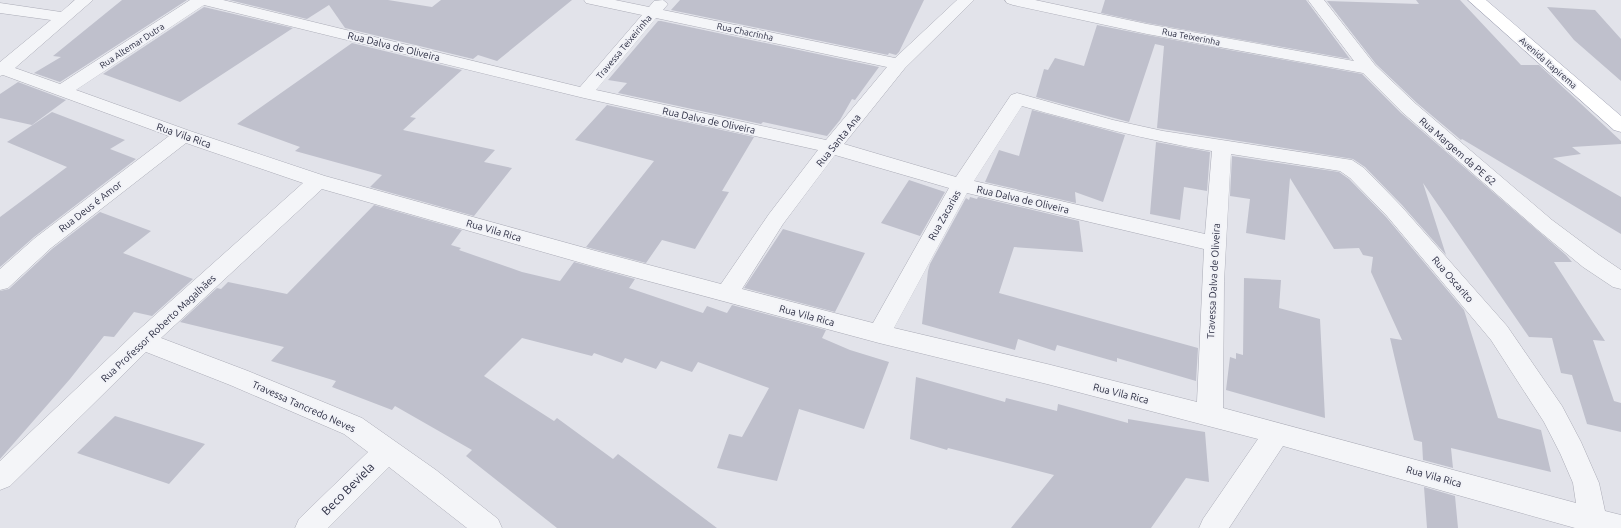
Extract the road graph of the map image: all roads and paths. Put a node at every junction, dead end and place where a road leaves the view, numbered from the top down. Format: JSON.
{"nodes":[{"id":1,"x":85,"y":0,"type":"edge"},
{"id":2,"x":202,"y":0,"type":"edge"},
{"id":3,"x":592,"y":0,"type":"edge"},
{"id":4,"x":664,"y":0,"type":"edge"},
{"id":5,"x":966,"y":0,"type":"edge"},
{"id":6,"x":1013,"y":0,"type":"edge"},
{"id":7,"x":1316,"y":0,"type":"edge"},
{"id":8,"x":1476,"y":0,"type":"edge"},
{"id":9,"x":0,"y":8,"type":"edge"},
{"id":10,"x":652,"y":13,"type":"junction"},
{"id":11,"x":65,"y":17,"type":"junction"},
{"id":12,"x":899,"y":64,"type":"junction"},
{"id":13,"x":1369,"y":69,"type":"junction"},
{"id":14,"x":1,"y":70,"type":"edge"},
{"id":15,"x":62,"y":92,"type":"junction"},
{"id":16,"x":584,"y":93,"type":"junction"},
{"id":17,"x":1017,"y":99,"type":"joint"},
{"id":18,"x":1621,"y":126,"type":"edge"},
{"id":19,"x":183,"y":135,"type":"junction"},
{"id":20,"x":831,"y":147,"type":"junction"},
{"id":21,"x":1222,"y":147,"type":"junction"},
{"id":22,"x":318,"y":181,"type":"junction"},
{"id":23,"x":961,"y":185,"type":"junction"},
{"id":24,"x":1214,"y":244,"type":"junction"},
{"id":25,"x":1621,"y":281,"type":"edge"},
{"id":26,"x":0,"y":282,"type":"edge"},
{"id":27,"x":727,"y":293,"type":"junction"},
{"id":28,"x":879,"y":334,"type":"junction"},
{"id":29,"x":142,"y":341,"type":"junction"},
{"id":30,"x":1210,"y":416,"type":"junction"},
{"id":31,"x":1277,"y":433,"type":"junction"},
{"id":32,"x":387,"y":451,"type":"junction"},
{"id":33,"x":0,"y":478,"type":"edge"},
{"id":34,"x":1589,"y":519,"type":"junction"},
{"id":35,"x":309,"y":528,"type":"edge"},
{"id":36,"x":488,"y":528,"type":"edge"},
{"id":37,"x":1214,"y":528,"type":"edge"},
{"id":38,"x":1621,"y":528,"type":"edge"}],
"edges":[{"from":1,"to":11,"type":"street"},
{"from":2,"to":15,"type":"street","name":"Rua Altemar Dutra"},
{"from":2,"to":16,"type":"street","name":"Rua Dalva de Oliveira"},
{"from":3,"to":10,"type":"street","name":"Rua Chacrinha"},
{"from":4,"to":10,"type":"street","name":"Travessa Teixeirinha"},
{"from":5,"to":12,"type":"street","name":"Rua Santa Ana"},
{"from":6,"to":13,"type":"street","name":"Rua Teixerinha"},
{"from":7,"to":13,"type":"street","name":"Rua Margem da PE 62"},
{"from":8,"to":18,"type":"main road","name":"Avenida Itapirema"},
{"from":9,"to":11,"type":"street"},
{"from":10,"to":12,"type":"street","name":"Rua Chacrinha"},
{"from":10,"to":16,"type":"street","name":"Travessa Teixeirinha"},
{"from":11,"to":14,"type":"street"},
{"from":12,"to":20,"type":"street","name":"Rua Santa Ana"},
{"from":13,"to":25,"type":"street","name":"Rua Margem da PE 62"},
{"from":14,"to":15,"type":"street","name":"Rua Vila Rica"},
{"from":15,"to":19,"type":"street","name":"Rua Vila Rica"},
{"from":16,"to":20,"type":"street","name":"Rua Dalva de Oliveira"},
{"from":17,"to":21,"type":"street","name":"Rua Oscarito"},
{"from":17,"to":23,"type":"street","name":"Rua Zacarias"},
{"from":19,"to":22,"type":"street","name":"Rua Vila Rica"},
{"from":19,"to":26,"type":"street","name":"Rua Deus é Amor"},
{"from":20,"to":23,"type":"street","name":"Rua Dalva de Oliveira"},
{"from":20,"to":27,"type":"street","name":"Rua Santa Ana"},
{"from":21,"to":24,"type":"street","name":"Travessa Dalva de Oliveira"},
{"from":21,"to":34,"type":"street","name":"Rua Oscarito"},
{"from":22,"to":27,"type":"street","name":"Rua Vila Rica"},
{"from":22,"to":29,"type":"street","name":"Rua Professor Roberto Magalhães"},
{"from":23,"to":24,"type":"street","name":"Rua Dalva de Oliveira"},
{"from":23,"to":28,"type":"street","name":"Rua Zacarias"},
{"from":24,"to":30,"type":"street","name":"Travessa Dalva de Oliveira"},
{"from":27,"to":28,"type":"street","name":"Rua Vila Rica"},
{"from":28,"to":30,"type":"street","name":"Rua Vila Rica"},
{"from":29,"to":32,"type":"street","name":"Travessa Tancredo Neves"},
{"from":29,"to":33,"type":"street","name":"Rua Professor Roberto Magalhães"},
{"from":30,"to":31,"type":"street","name":"Rua Vila Rica"},
{"from":31,"to":34,"type":"street","name":"Rua Vila Rica"},
{"from":31,"to":37,"type":"street"},
{"from":32,"to":35,"type":"street","name":"Beco Beviela"},
{"from":32,"to":36,"type":"street","name":"Travessa Tancredo Neves"},
{"from":34,"to":38,"type":"street","name":"Rua Vila Rica"}]}
